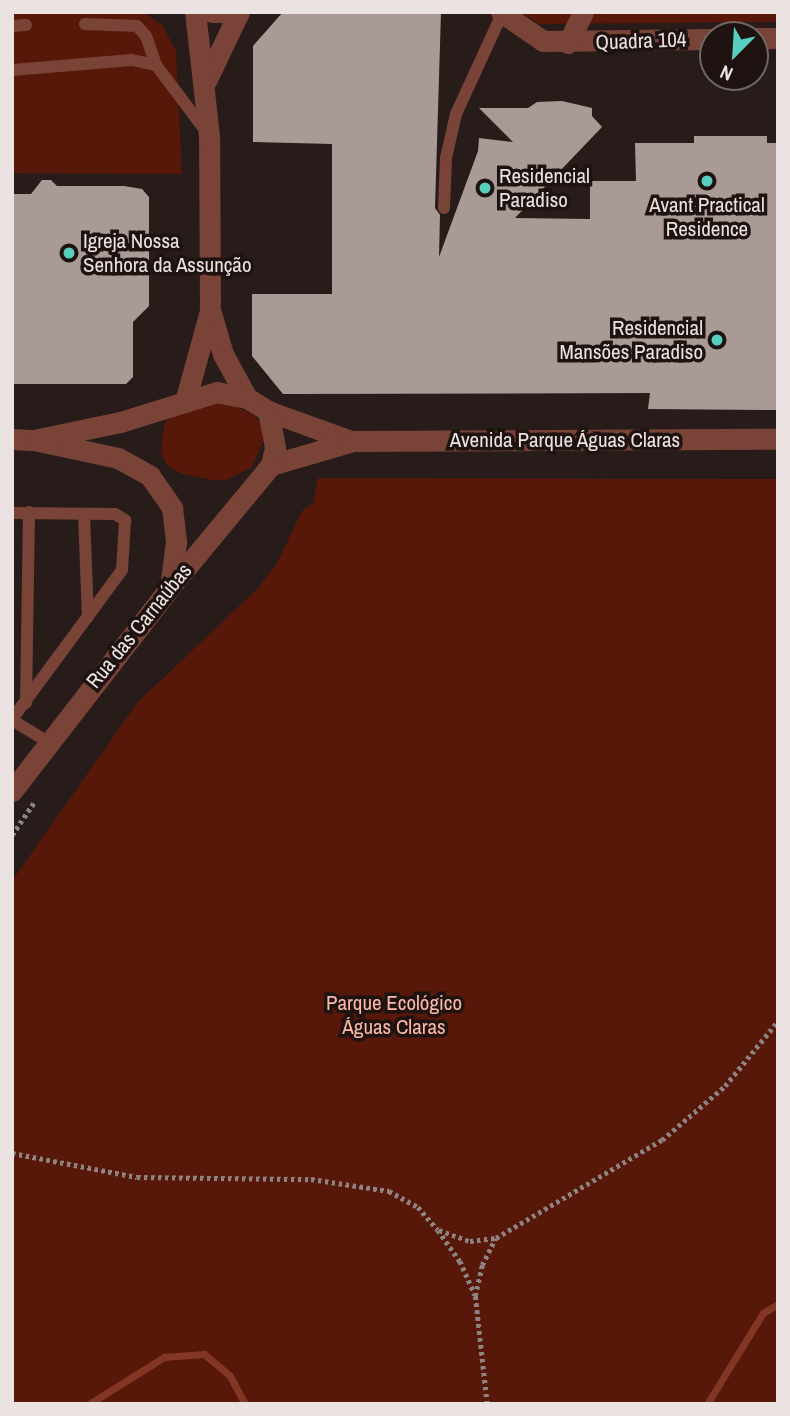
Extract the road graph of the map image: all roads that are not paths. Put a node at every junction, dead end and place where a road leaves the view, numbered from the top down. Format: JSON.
{"nodes":[{"id":1,"x":195,"y":12,"type":"edge"},
{"id":2,"x":212,"y":12,"type":"edge"},
{"id":3,"x":227,"y":12,"type":"edge"},
{"id":4,"x":239,"y":12,"type":"edge"},
{"id":5,"x":583,"y":12,"type":"edge"},
{"id":6,"x":502,"y":13,"type":"edge"},
{"id":7,"x":85,"y":24,"type":"dead end"},
{"id":8,"x":12,"y":26,"type":"edge"},
{"id":9,"x":26,"y":26,"type":"dead end"},
{"id":10,"x":699,"y":39,"type":"edge"},
{"id":11,"x":568,"y":43,"type":"junction"},
{"id":12,"x":156,"y":65,"type":"junction"},
{"id":13,"x":12,"y":70,"type":"edge"},
{"id":14,"x":205,"y":81,"type":"junction"},
{"id":15,"x":209,"y":136,"type":"junction"},
{"id":16,"x":444,"y":208,"type":"dead end"},
{"id":17,"x":210,"y":311,"type":"junction"},
{"id":18,"x":186,"y":398,"type":"junction"},
{"id":19,"x":247,"y":398,"type":"junction"},
{"id":20,"x":268,"y":411,"type":"junction"},
{"id":21,"x":12,"y":439,"type":"edge"},
{"id":22,"x":778,"y":439,"type":"edge"},
{"id":23,"x":34,"y":440,"type":"junction"},
{"id":24,"x":353,"y":441,"type":"junction"},
{"id":25,"x":271,"y":466,"type":"junction"},
{"id":26,"x":29,"y":512,"type":"junction"},
{"id":27,"x":12,"y":513,"type":"edge"},
{"id":28,"x":84,"y":514,"type":"junction"},
{"id":29,"x":170,"y":587,"type":"junction"},
{"id":30,"x":88,"y":617,"type":"junction"},
{"id":31,"x":26,"y":703,"type":"junction"},
{"id":32,"x":12,"y":719,"type":"edge"},
{"id":33,"x":48,"y":742,"type":"junction"},
{"id":34,"x":12,"y":791,"type":"edge"}],
"edges":[{"from":1,"to":14,"type":"street"},
{"from":2,"to":3,"type":"street"},
{"from":4,"to":14,"type":"street"},
{"from":5,"to":11,"type":"street","name":"Quadra 104"},
{"from":6,"to":11,"type":"street","name":"Quadra 104"},
{"from":6,"to":16,"type":"lane"},
{"from":7,"to":12,"type":"lane"},
{"from":8,"to":9,"type":"lane"},
{"from":10,"to":11,"type":"street","name":"Quadra 104"},
{"from":12,"to":13,"type":"lane"},
{"from":12,"to":15,"type":"lane"},
{"from":14,"to":15,"type":"street"},
{"from":15,"to":17,"type":"street"},
{"from":17,"to":18,"type":"street"},
{"from":17,"to":19,"type":"street"},
{"from":18,"to":19,"type":"street"},
{"from":18,"to":23,"type":"street"},
{"from":19,"to":20,"type":"street","name":"Avenida Parque Águas Claras"},
{"from":20,"to":24,"type":"street","name":"Avenida Parque Águas Claras"},
{"from":20,"to":25,"type":"street"},
{"from":21,"to":23,"type":"street"},
{"from":22,"to":24,"type":"street","name":"Avenida Parque Águas Claras"},
{"from":23,"to":29,"type":"street"},
{"from":24,"to":25,"type":"street","name":"Avenida Parque Águas Claras"},
{"from":25,"to":29,"type":"street","name":"Rua das Carnaúbas"},
{"from":26,"to":27,"type":"lane"},
{"from":26,"to":28,"type":"lane"},
{"from":26,"to":31,"type":"lane"},
{"from":28,"to":30,"type":"lane"},
{"from":28,"to":30,"type":"lane"},
{"from":29,"to":33,"type":"street","name":"Rua das Carnaúbas"},
{"from":30,"to":31,"type":"lane"},
{"from":31,"to":32,"type":"lane"},
{"from":32,"to":33,"type":"lane"},
{"from":33,"to":34,"type":"street","name":"Rua das Carnaúbas"}]}
